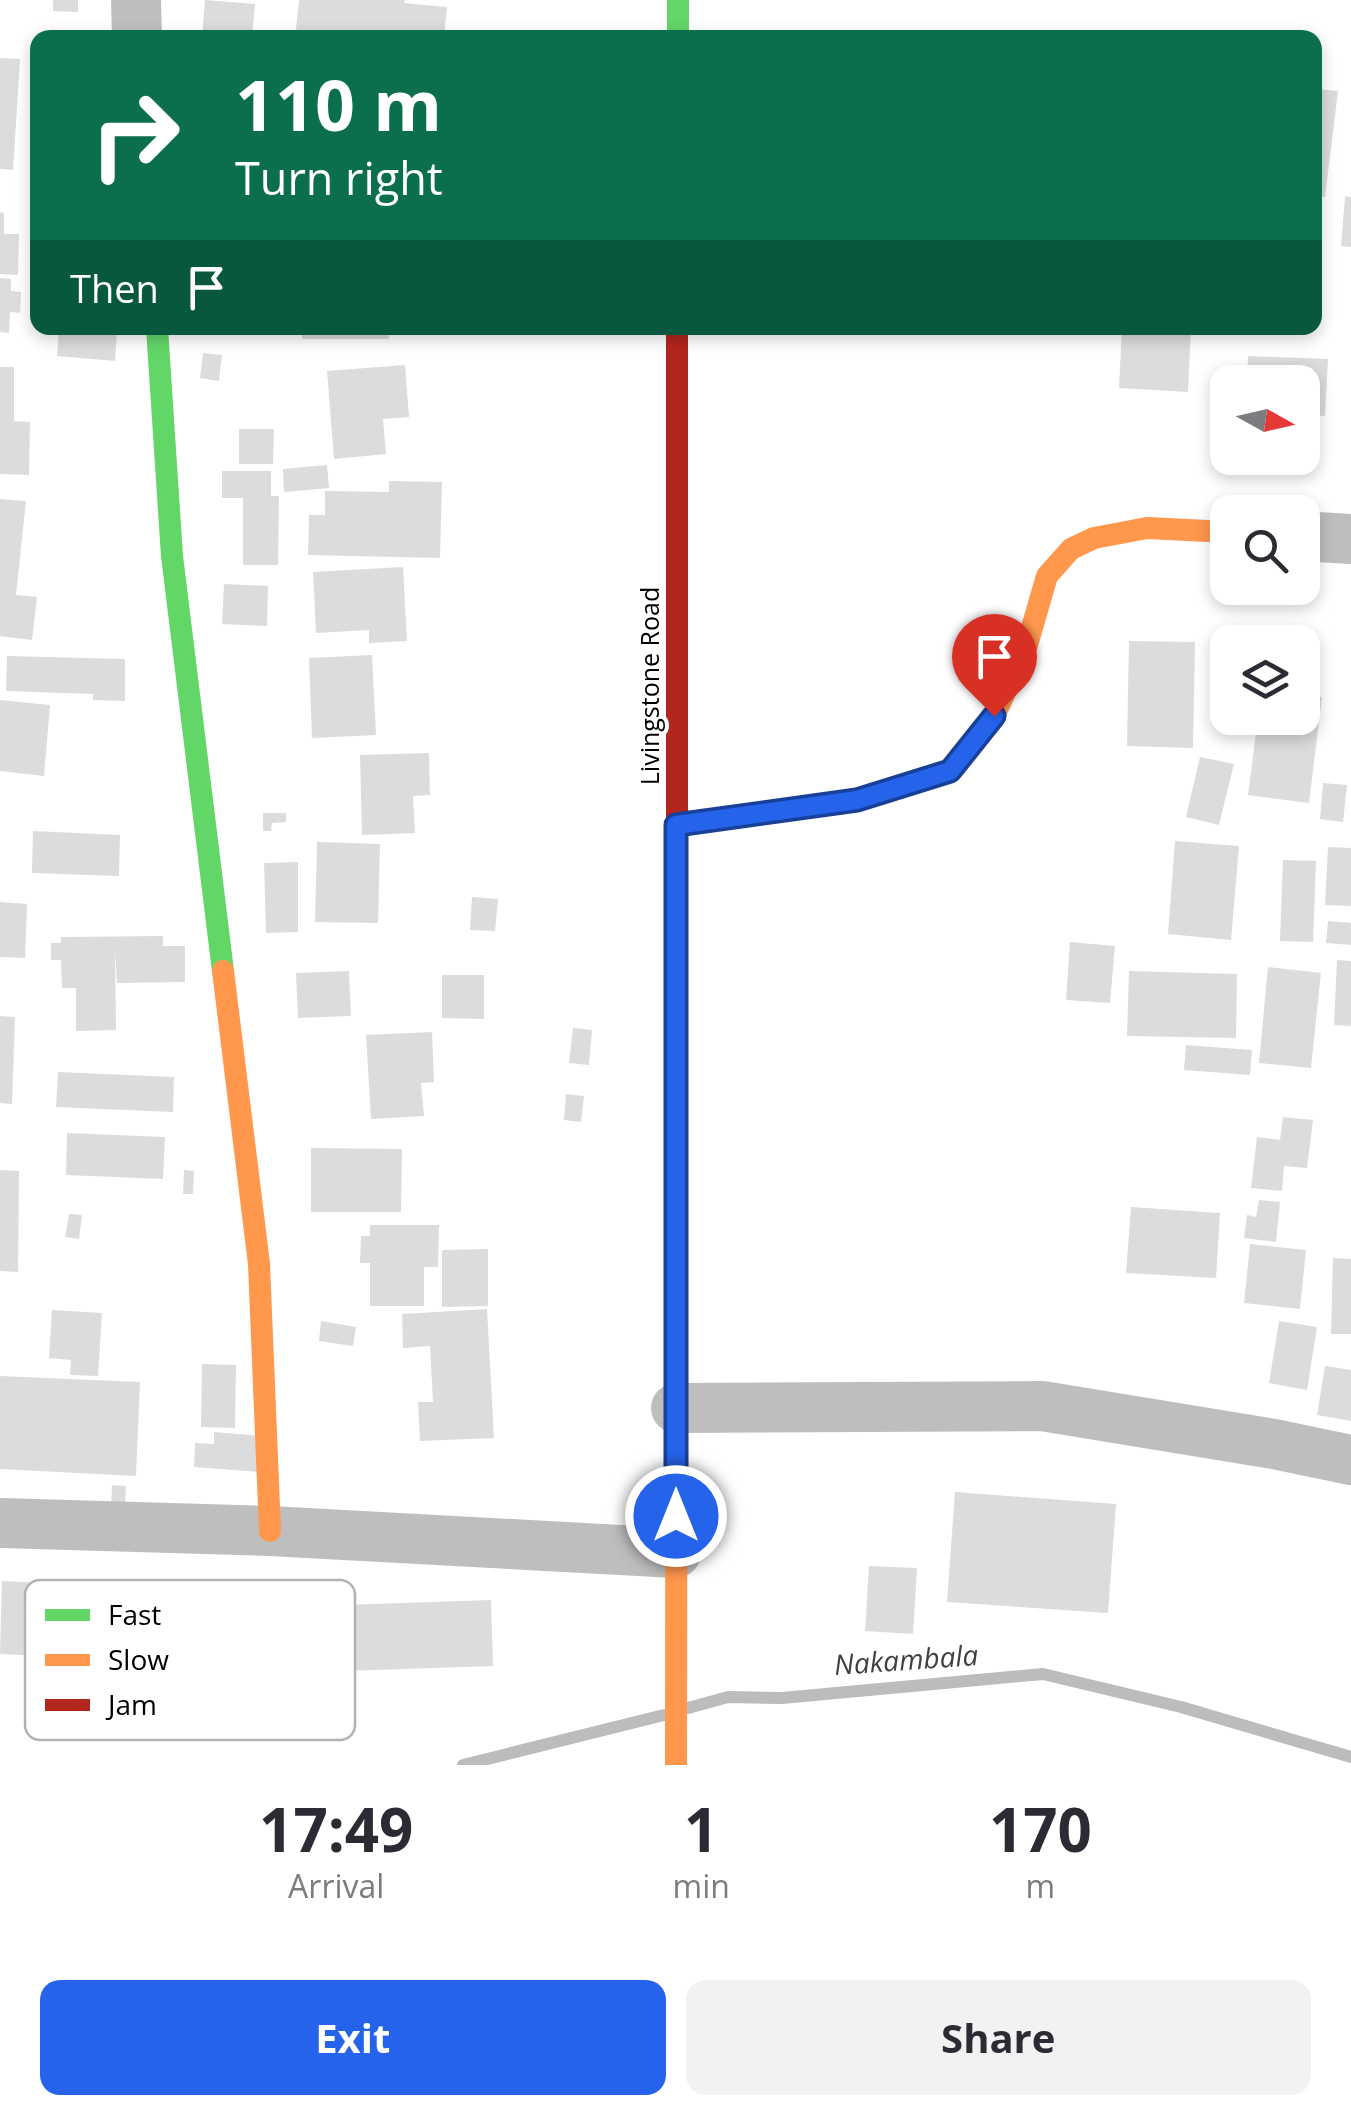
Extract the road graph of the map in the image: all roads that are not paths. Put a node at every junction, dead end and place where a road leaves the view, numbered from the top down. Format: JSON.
{"nodes":[{"id":1,"x":136,"y":0,"type":"edge"},
{"id":2,"x":678,"y":0,"type":"edge"},
{"id":3,"x":137,"y":30,"type":"edge"},
{"id":4,"x":678,"y":30,"type":"edge"},
{"id":5,"x":157,"y":335,"type":"edge"},
{"id":6,"x":677,"y":335,"type":"edge"},
{"id":7,"x":1210,"y":531,"type":"edge"},
{"id":8,"x":1320,"y":537,"type":"edge"},
{"id":9,"x":1351,"y":539,"type":"edge"},
{"id":10,"x":676,"y":825,"type":"junction"},
{"id":11,"x":676,"y":1408,"type":"junction"},
{"id":12,"x":1351,"y":1460,"type":"edge"},
{"id":13,"x":0,"y":1522,"type":"edge"},
{"id":14,"x":270,"y":1531,"type":"junction"},
{"id":15,"x":676,"y":1553,"type":"junction"},
{"id":16,"x":676,"y":1757,"type":"edge"}],
"edges":[{"from":1,"to":3,"type":"street"},
{"from":2,"to":4,"type":"main road"},
{"from":5,"to":14,"type":"main road"},
{"from":6,"to":10,"type":"main road","name":"Livingstone Road"},
{"from":7,"to":10,"type":"main road"},
{"from":8,"to":9,"type":"street"},
{"from":10,"to":11,"type":"main road","name":"Livingstone Road"},
{"from":11,"to":12,"type":"street"},
{"from":11,"to":15,"type":"main road","name":"Livingstone Road"},
{"from":13,"to":14,"type":"street"},
{"from":14,"to":15,"type":"street"},
{"from":15,"to":16,"type":"main road","name":"Livingstone Road"}]}
